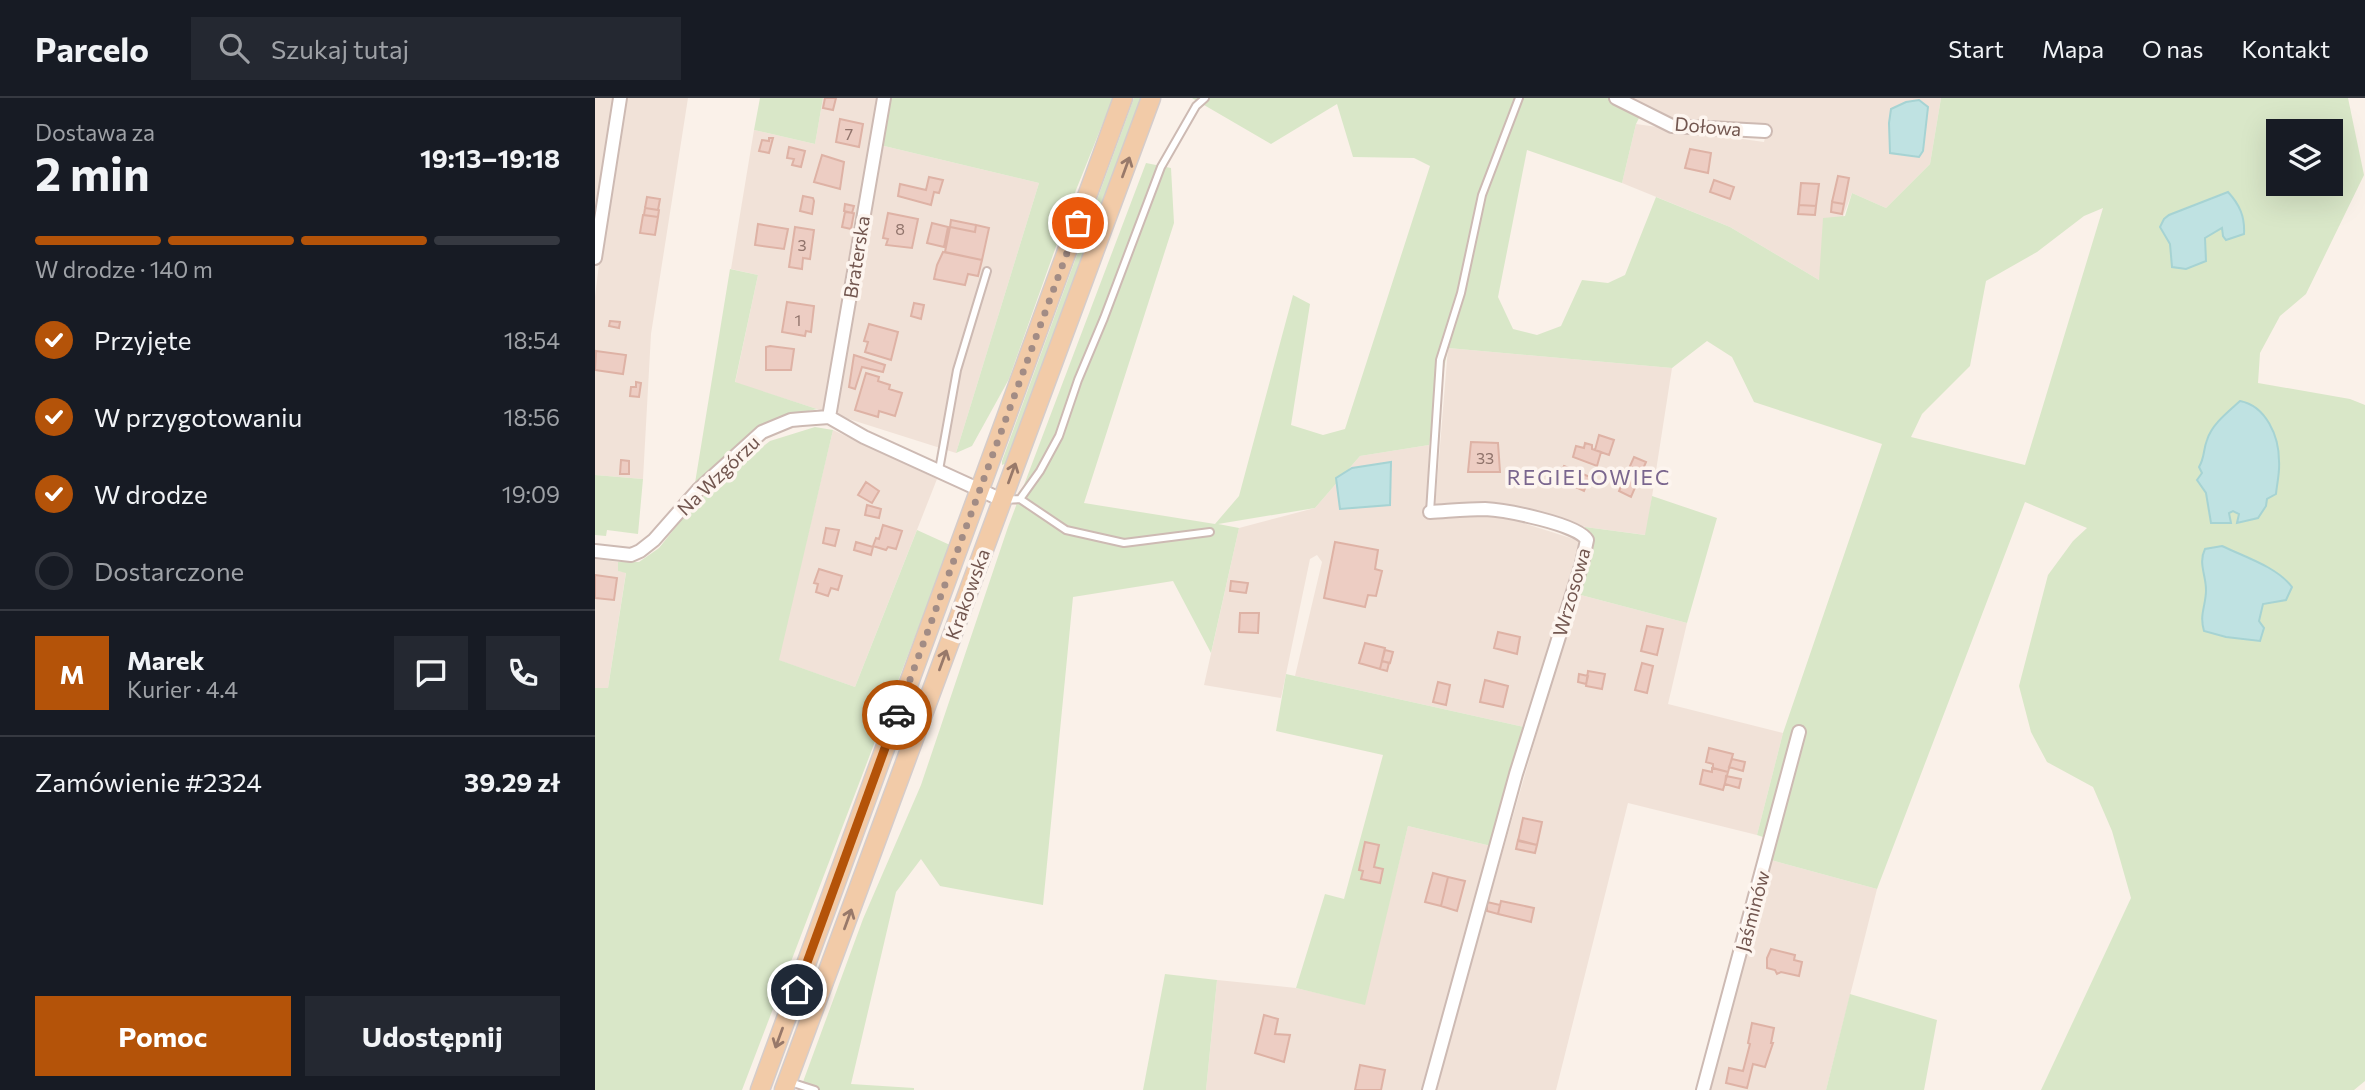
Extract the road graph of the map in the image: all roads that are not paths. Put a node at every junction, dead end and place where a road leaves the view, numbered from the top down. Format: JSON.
{"nodes":[{"id":1,"x":620,"y":98,"type":"edge"},
{"id":2,"x":884,"y":98,"type":"edge"},
{"id":3,"x":1123,"y":98,"type":"edge"},
{"id":4,"x":1151,"y":98,"type":"edge"},
{"id":5,"x":1205,"y":98,"type":"edge"},
{"id":6,"x":1519,"y":98,"type":"edge"},
{"id":7,"x":1616,"y":98,"type":"edge"},
{"id":8,"x":1765,"y":131,"type":"dead end"},
{"id":9,"x":595,"y":258,"type":"edge"},
{"id":10,"x":987,"y":271,"type":"dead end"},
{"id":11,"x":829,"y":417,"type":"junction"},
{"id":12,"x":939,"y":472,"type":"junction"},
{"id":13,"x":980,"y":491,"type":"junction"},
{"id":14,"x":1011,"y":500,"type":"junction"},
{"id":15,"x":1430,"y":512,"type":"joint"},
{"id":16,"x":1210,"y":532,"type":"dead end"},
{"id":17,"x":595,"y":551,"type":"edge"},
{"id":18,"x":1799,"y":732,"type":"dead end"},
{"id":19,"x":786,"y":1086,"type":"edge"},
{"id":20,"x":760,"y":1090,"type":"edge"},
{"id":21,"x":815,"y":1090,"type":"edge"},
{"id":22,"x":1429,"y":1090,"type":"edge"},
{"id":23,"x":1703,"y":1090,"type":"edge"}],
"edges":[{"from":1,"to":9,"type":"street"},
{"from":2,"to":11,"type":"street","name":"Braterska"},
{"from":3,"to":13,"type":"main road","name":"Krakowska"},
{"from":14,"to":4,"type":"main road","name":"Krakowska","one_way":true},
{"from":5,"to":14,"type":"lane"},
{"from":6,"to":15,"type":"lane","name":"Wrzosowa"},
{"from":7,"to":8,"type":"street","name":"Dołowa"},
{"from":10,"to":12,"type":"lane"},
{"from":11,"to":12,"type":"street"},
{"from":11,"to":17,"type":"street","name":"Na Wzgórzu"},
{"from":12,"to":13,"type":"street"},
{"from":13,"to":14,"type":"street"},
{"from":13,"to":20,"type":"main road","name":"Krakowska","one_way":true},
{"from":14,"to":16,"type":"lane"},
{"from":19,"to":14,"type":"main road","name":"Krakowska","one_way":true},
{"from":15,"to":22,"type":"street","name":"Wrzosowa"},
{"from":18,"to":23,"type":"street","name":"Jaśminów"},
{"from":19,"to":21,"type":"lane"}]}
